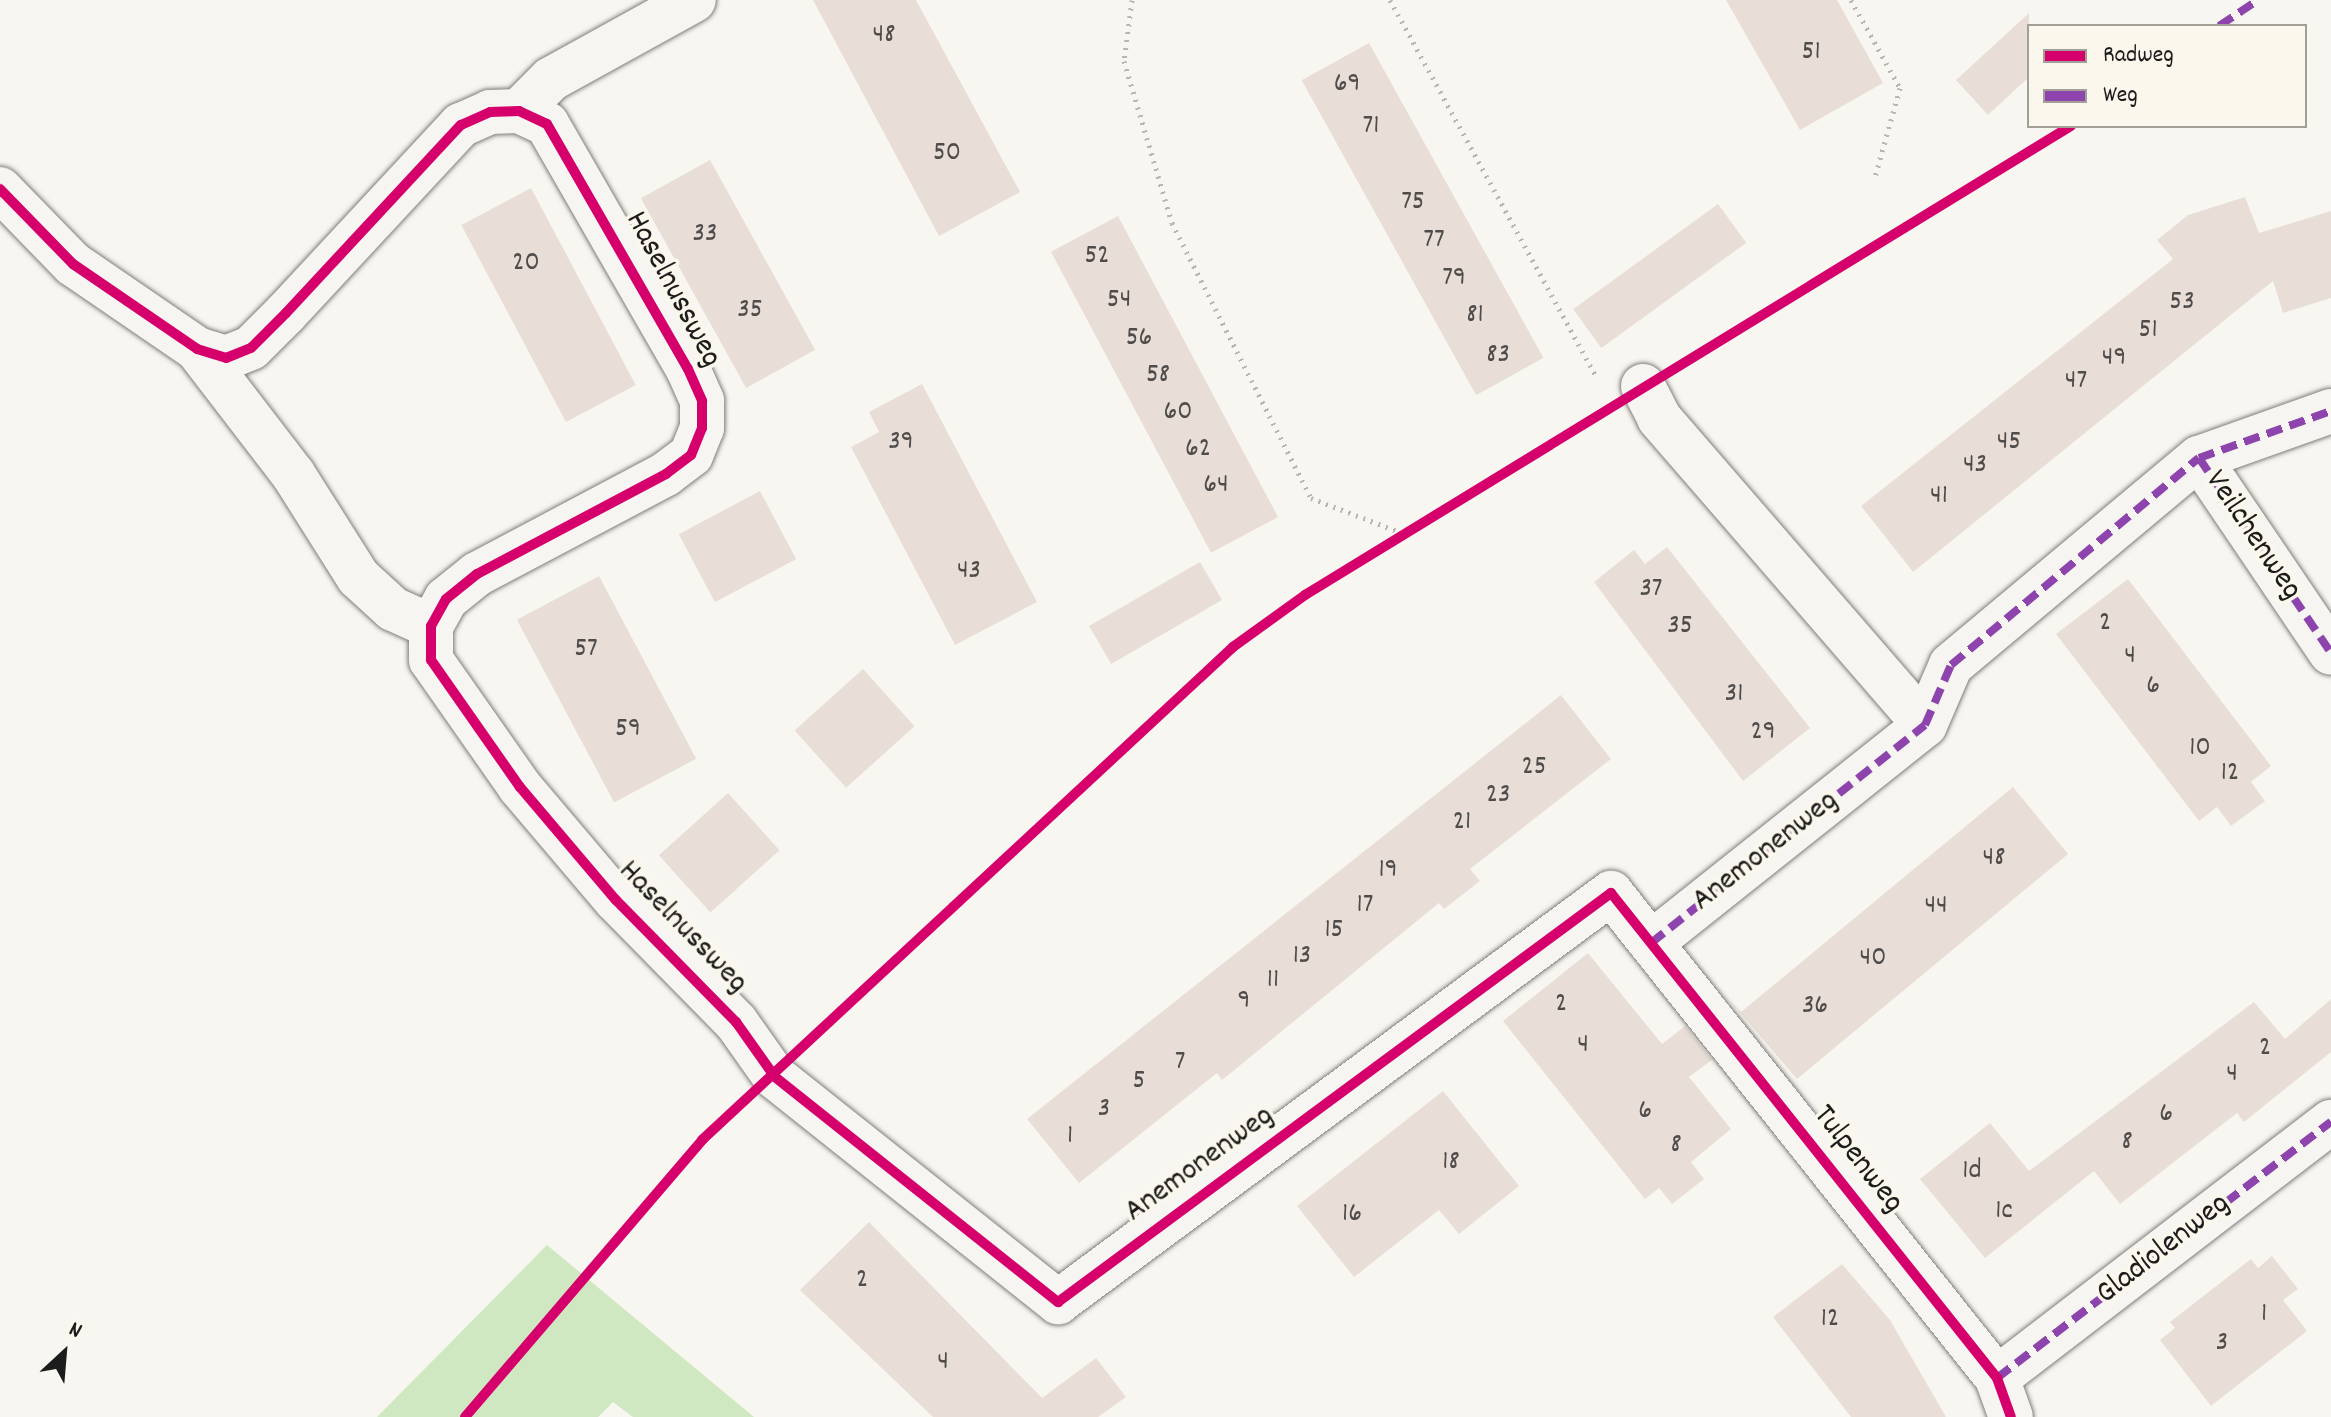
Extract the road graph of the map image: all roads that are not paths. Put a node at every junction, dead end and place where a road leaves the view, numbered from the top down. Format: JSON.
{"nodes":[{"id":1,"x":694,"y":0,"type":"edge"},
{"id":2,"x":519,"y":111,"type":"junction"},
{"id":3,"x":0,"y":189,"type":"edge"},
{"id":4,"x":197,"y":349,"type":"junction"},
{"id":5,"x":1624,"y":390,"type":"road end"},
{"id":6,"x":2331,"y":411,"type":"edge"},
{"id":7,"x":2199,"y":458,"type":"junction"},
{"id":8,"x":431,"y":626,"type":"junction"},
{"id":9,"x":2331,"y":653,"type":"edge"},
{"id":10,"x":1925,"y":725,"type":"junction"},
{"id":11,"x":1651,"y":943,"type":"junction"},
{"id":12,"x":775,"y":1077,"type":"joint"},
{"id":13,"x":2331,"y":1122,"type":"edge"},
{"id":14,"x":2004,"y":1398,"type":"edge"}],
"edges":[{"from":1,"to":2,"type":"street"},
{"from":2,"to":4,"type":"street"},
{"from":2,"to":8,"type":"street","name":"Haselnussweg"},
{"from":3,"to":4,"type":"street"},
{"from":4,"to":8,"type":"street"},
{"from":5,"to":10,"type":"street"},
{"from":6,"to":7,"type":"street","name":"Anemonenweg"},
{"from":7,"to":9,"type":"street","name":"Veilchenweg"},
{"from":7,"to":10,"type":"street","name":"Anemonenweg"},
{"from":8,"to":12,"type":"street","name":"Haselnussweg"},
{"from":10,"to":11,"type":"street","name":"Anemonenweg"},
{"from":11,"to":12,"type":"street","name":"Anemonenweg"},
{"from":11,"to":14,"type":"street","name":"Tulpenweg"},
{"from":13,"to":14,"type":"street","name":"Gladiolenweg"}]}
